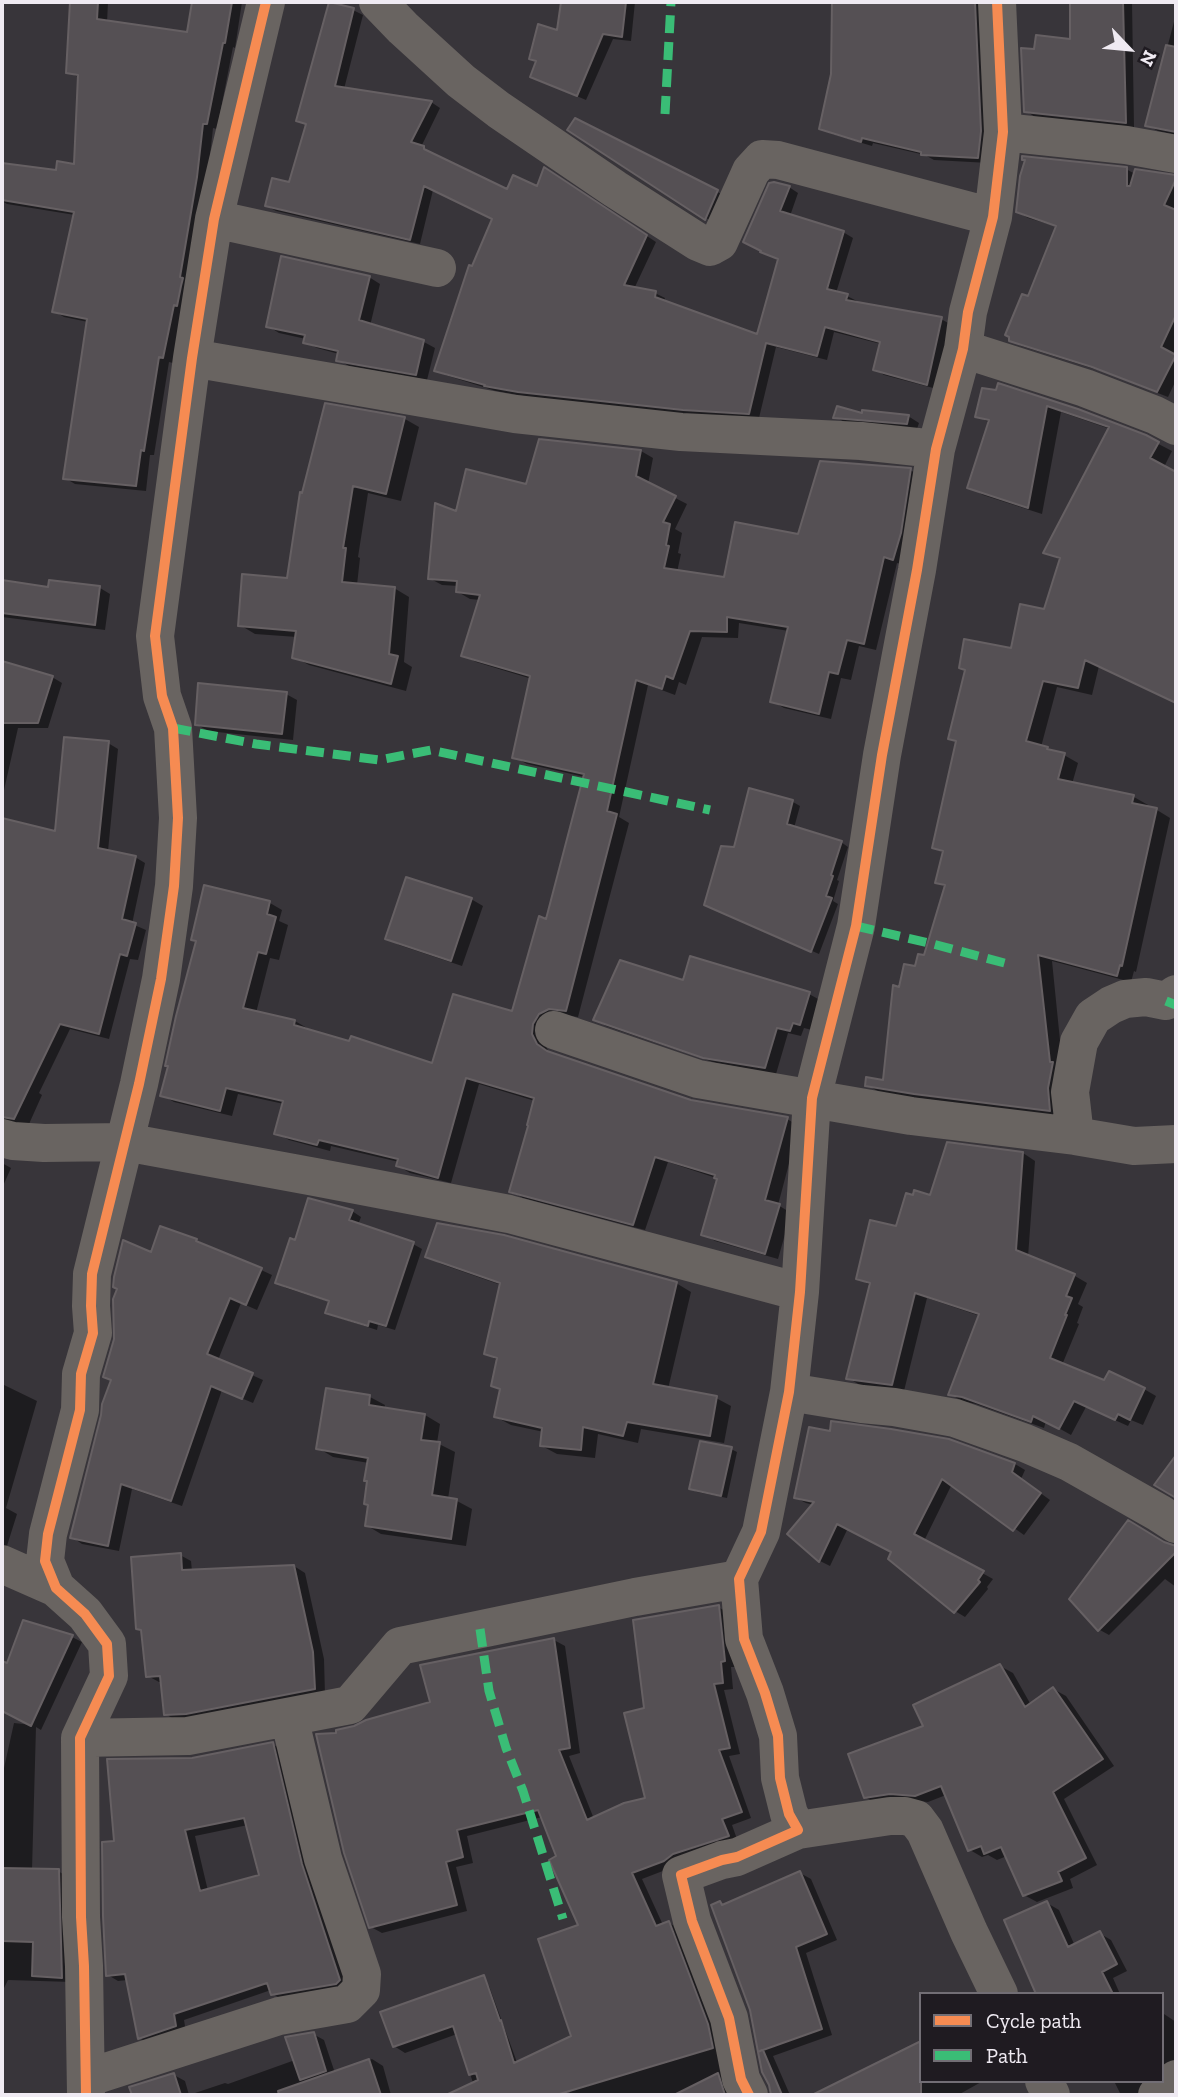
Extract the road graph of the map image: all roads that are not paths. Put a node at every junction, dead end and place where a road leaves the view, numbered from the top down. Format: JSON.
{"nodes":[{"id":1,"x":266,"y":2,"type":"edge"},
{"id":2,"x":378,"y":2,"type":"edge"},
{"id":3,"x":998,"y":2,"type":"edge"},
{"id":4,"x":1003,"y":132,"type":"junction"},
{"id":5,"x":1176,"y":154,"type":"edge"},
{"id":6,"x":993,"y":217,"type":"junction"},
{"id":7,"x":215,"y":219,"type":"junction"},
{"id":8,"x":437,"y":268,"type":"dead end"},
{"id":9,"x":963,"y":349,"type":"junction"},
{"id":10,"x":192,"y":358,"type":"junction"},
{"id":11,"x":1176,"y":426,"type":"edge"},
{"id":12,"x":936,"y":449,"type":"junction"},
{"id":13,"x":1176,"y":995,"type":"edge"},
{"id":14,"x":554,"y":1030,"type":"dead end"},
{"id":15,"x":811,"y":1098,"type":"junction"},
{"id":16,"x":1075,"y":1136,"type":"junction"},
{"id":17,"x":2,"y":1138,"type":"edge"},
{"id":18,"x":125,"y":1143,"type":"junction"},
{"id":19,"x":1176,"y":1144,"type":"edge"},
{"id":20,"x":800,"y":1292,"type":"junction"},
{"id":21,"x":789,"y":1392,"type":"junction"},
{"id":22,"x":1176,"y":1524,"type":"edge"},
{"id":23,"x":2,"y":1564,"type":"edge"},
{"id":24,"x":739,"y":1579,"type":"junction"},
{"id":25,"x":56,"y":1588,"type":"junction"},
{"id":26,"x":289,"y":1717,"type":"junction"},
{"id":27,"x":80,"y":1738,"type":"junction"},
{"id":28,"x":798,"y":1830,"type":"junction"},
{"id":29,"x":998,"y":1992,"type":"edge"},
{"id":30,"x":1176,"y":2080,"type":"edge"},
{"id":31,"x":87,"y":2086,"type":"edge"},
{"id":32,"x":749,"y":2095,"type":"edge"},
{"id":33,"x":1157,"y":2095,"type":"edge"}],
"edges":[{"from":1,"to":7,"type":"street"},
{"from":2,"to":6,"type":"street"},
{"from":3,"to":4,"type":"street"},
{"from":4,"to":5,"type":"street"},
{"from":4,"to":6,"type":"street"},
{"from":6,"to":9,"type":"street"},
{"from":7,"to":8,"type":"street"},
{"from":7,"to":10,"type":"street"},
{"from":9,"to":11,"type":"street"},
{"from":9,"to":12,"type":"street"},
{"from":10,"to":12,"type":"street"},
{"from":10,"to":18,"type":"street"},
{"from":12,"to":15,"type":"street"},
{"from":13,"to":16,"type":"street"},
{"from":14,"to":15,"type":"street"},
{"from":15,"to":16,"type":"street"},
{"from":15,"to":20,"type":"street"},
{"from":16,"to":19,"type":"street"},
{"from":17,"to":18,"type":"street"},
{"from":18,"to":20,"type":"street"},
{"from":18,"to":25,"type":"street"},
{"from":20,"to":21,"type":"street"},
{"from":21,"to":22,"type":"street"},
{"from":21,"to":24,"type":"street"},
{"from":23,"to":25,"type":"street"},
{"from":24,"to":26,"type":"street"},
{"from":24,"to":28,"type":"street"},
{"from":25,"to":27,"type":"street"},
{"from":26,"to":27,"type":"street"},
{"from":26,"to":31,"type":"street"},
{"from":27,"to":31,"type":"street"},
{"from":28,"to":29,"type":"street"},
{"from":28,"to":32,"type":"street"},
{"from":30,"to":33,"type":"street"}]}
